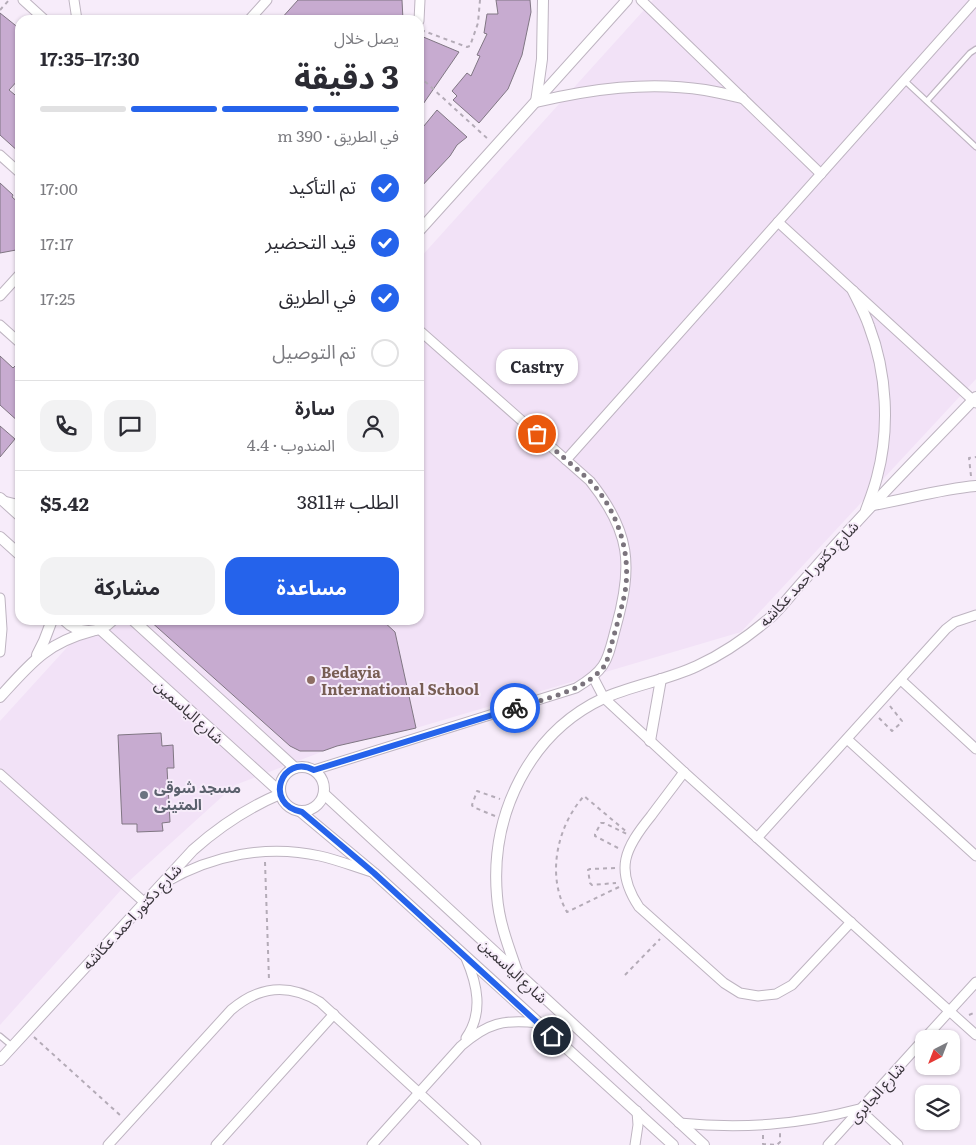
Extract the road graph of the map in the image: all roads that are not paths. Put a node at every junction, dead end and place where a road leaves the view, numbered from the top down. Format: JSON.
{"nodes":[{"id":1,"x":23,"y":0,"type":"edge"},
{"id":2,"x":74,"y":0,"type":"edge"},
{"id":3,"x":266,"y":0,"type":"edge"},
{"id":4,"x":420,"y":0,"type":"edge"},
{"id":5,"x":543,"y":0,"type":"edge"},
{"id":6,"x":628,"y":0,"type":"edge"},
{"id":7,"x":641,"y":0,"type":"edge"},
{"id":8,"x":976,"y":0,"type":"edge"},
{"id":9,"x":40,"y":15,"type":"edge"},
{"id":10,"x":76,"y":15,"type":"edge"},
{"id":11,"x":253,"y":15,"type":"edge"},
{"id":12,"x":419,"y":15,"type":"edge"},
{"id":13,"x":976,"y":49,"type":"edge"},
{"id":14,"x":904,"y":80,"type":"junction"},
{"id":15,"x":742,"y":98,"type":"junction"},
{"id":16,"x":927,"y":101,"type":"junction"},
{"id":17,"x":536,"y":102,"type":"junction"},
{"id":18,"x":976,"y":147,"type":"edge"},
{"id":19,"x":0,"y":155,"type":"edge"},
{"id":20,"x":15,"y":168,"type":"edge"},
{"id":21,"x":821,"y":174,"type":"junction"},
{"id":22,"x":778,"y":222,"type":"junction"},
{"id":23,"x":424,"y":226,"type":"edge"},
{"id":24,"x":15,"y":280,"type":"edge"},
{"id":25,"x":853,"y":292,"type":"junction"},
{"id":26,"x":0,"y":296,"type":"edge"},
{"id":27,"x":0,"y":325,"type":"edge"},
{"id":28,"x":424,"y":334,"type":"edge"},
{"id":29,"x":15,"y":338,"type":"edge"},
{"id":30,"x":975,"y":400,"type":"edge"},
{"id":31,"x":566,"y":460,"type":"junction"},
{"id":32,"x":974,"y":486,"type":"edge"},
{"id":33,"x":2,"y":500,"type":"edge"},
{"id":34,"x":15,"y":504,"type":"edge"},
{"id":35,"x":873,"y":505,"type":"junction"},
{"id":36,"x":15,"y":512,"type":"edge"},
{"id":37,"x":865,"y":513,"type":"junction"},
{"id":38,"x":0,"y":537,"type":"edge"},
{"id":39,"x":15,"y":550,"type":"edge"},
{"id":40,"x":0,"y":598,"type":"edge"},
{"id":41,"x":976,"y":615,"type":"edge"},
{"id":42,"x":50,"y":625,"type":"edge"},
{"id":43,"x":70,"y":625,"type":"edge"},
{"id":44,"x":104,"y":625,"type":"edge"},
{"id":45,"x":138,"y":625,"type":"edge"},
{"id":46,"x":96,"y":630,"type":"junction"},
{"id":47,"x":0,"y":652,"type":"edge"},
{"id":48,"x":34,"y":660,"type":"junction"},
{"id":49,"x":593,"y":677,"type":"junction"},
{"id":50,"x":661,"y":679,"type":"junction"},
{"id":51,"x":901,"y":680,"type":"junction"},
{"id":52,"x":0,"y":697,"type":"edge"},
{"id":53,"x":604,"y":698,"type":"junction"},
{"id":54,"x":847,"y":739,"type":"junction"},
{"id":55,"x":650,"y":741,"type":"junction"},
{"id":56,"x":976,"y":749,"type":"edge"},
{"id":57,"x":295,"y":768,"type":"junction"},
{"id":58,"x":314,"y":770,"type":"junction"},
{"id":59,"x":684,"y":772,"type":"junction"},
{"id":60,"x":0,"y":774,"type":"edge"},
{"id":61,"x":280,"y":793,"type":"junction"},
{"id":62,"x":324,"y":794,"type":"junction"},
{"id":63,"x":302,"y":812,"type":"junction"},
{"id":64,"x":758,"y":838,"type":"junction"},
{"id":65,"x":976,"y":856,"type":"edge"},
{"id":66,"x":374,"y":873,"type":"junction"},
{"id":67,"x":159,"y":886,"type":"junction"},
{"id":68,"x":144,"y":902,"type":"junction"},
{"id":69,"x":851,"y":922,"type":"junction"},
{"id":70,"x":466,"y":957,"type":"junction"},
{"id":71,"x":518,"y":974,"type":"junction"},
{"id":72,"x":976,"y":982,"type":"edge"},
{"id":73,"x":950,"y":1011,"type":"junction"},
{"id":74,"x":334,"y":1014,"type":"junction"},
{"id":75,"x":538,"y":1023,"type":"junction"},
{"id":76,"x":932,"y":1030,"type":"edge"},
{"id":77,"x":976,"y":1035,"type":"edge"},
{"id":78,"x":0,"y":1036,"type":"edge"},
{"id":79,"x":12,"y":1046,"type":"junction"},
{"id":80,"x":461,"y":1046,"type":"junction"},
{"id":81,"x":915,"y":1049,"type":"edge"},
{"id":82,"x":0,"y":1060,"type":"edge"},
{"id":83,"x":419,"y":1092,"type":"junction"},
{"id":84,"x":859,"y":1109,"type":"junction"},
{"id":85,"x":637,"y":1111,"type":"junction"},
{"id":86,"x":679,"y":1123,"type":"junction"},
{"id":87,"x":474,"y":1144,"type":"edge"},
{"id":88,"x":108,"y":1145,"type":"edge"},
{"id":89,"x":216,"y":1145,"type":"edge"},
{"id":90,"x":372,"y":1145,"type":"edge"},
{"id":91,"x":635,"y":1145,"type":"edge"},
{"id":92,"x":673,"y":1145,"type":"edge"},
{"id":93,"x":704,"y":1145,"type":"edge"},
{"id":94,"x":828,"y":1145,"type":"edge"},
{"id":95,"x":898,"y":1145,"type":"edge"}],
"edges":[{"from":1,"to":9,"type":"street"},
{"from":2,"to":10,"type":"street"},
{"from":3,"to":11,"type":"street"},
{"from":4,"to":12,"type":"street"},
{"from":5,"to":17,"type":"street"},
{"from":6,"to":17,"type":"street"},
{"from":7,"to":15,"type":"street"},
{"from":8,"to":14,"type":"street"},
{"from":13,"to":16,"type":"lane"},
{"from":14,"to":16,"type":"lane"},
{"from":14,"to":21,"type":"street"},
{"from":15,"to":17,"type":"street"},
{"from":15,"to":21,"type":"street"},
{"from":16,"to":18,"type":"lane"},
{"from":17,"to":23,"type":"street"},
{"from":19,"to":20,"type":"street"},
{"from":21,"to":22,"type":"street"},
{"from":22,"to":25,"type":"street"},
{"from":22,"to":31,"type":"street"},
{"from":24,"to":26,"type":"street"},
{"from":25,"to":30,"type":"street"},
{"from":25,"to":37,"type":"street"},
{"from":27,"to":29,"type":"street"},
{"from":28,"to":31,"type":"street"},
{"from":30,"to":35,"type":"street","name":"شارع دكتور احمد عكاشه"},
{"from":31,"to":49,"type":"street"},
{"from":32,"to":35,"type":"street"},
{"from":33,"to":34,"type":"street"},
{"from":33,"to":36,"type":"street"},
{"from":35,"to":37,"type":"street","name":"شارع دكتور احمد عكاشه"},
{"from":37,"to":50,"type":"street","name":"شارع دكتور احمد عكاشه"},
{"from":38,"to":39,"type":"street"},
{"from":40,"to":47,"type":"street"},
{"from":41,"to":51,"type":"street"},
{"from":42,"to":48,"type":"street"},
{"from":43,"to":46,"type":"street"},
{"from":44,"to":46,"type":"street"},
{"from":45,"to":57,"type":"street","name":"شارع الياسمين"},
{"from":46,"to":48,"type":"street"},
{"from":46,"to":61,"type":"street","name":"شارع الياسمين"},
{"from":48,"to":52,"type":"street"},
{"from":49,"to":53,"type":"street"},
{"from":49,"to":58,"type":"street"},
{"from":50,"to":53,"type":"street","name":"شارع دكتور احمد عكاشه"},
{"from":50,"to":55,"type":"street"},
{"from":51,"to":54,"type":"street"},
{"from":51,"to":56,"type":"street"},
{"from":53,"to":55,"type":"street"},
{"from":53,"to":71,"type":"street","name":"شارع دكتور احمد عكاشه"},
{"from":54,"to":64,"type":"street"},
{"from":54,"to":65,"type":"street"},
{"from":55,"to":59,"type":"street"},
{"from":57,"to":58,"type":"street"},
{"from":57,"to":61,"type":"street"},
{"from":58,"to":62,"type":"street"},
{"from":59,"to":64,"type":"street"},
{"from":59,"to":69,"type":"street"},
{"from":60,"to":68,"type":"street"},
{"from":61,"to":63,"type":"street"},
{"from":61,"to":67,"type":"street","name":"شارع دكتور احمد عكاشه"},
{"from":62,"to":63,"type":"street"},
{"from":62,"to":71,"type":"street","name":"شارع الياسمين"},
{"from":63,"to":66,"type":"street","name":"شارع الياسمين"},
{"from":64,"to":69,"type":"street"},
{"from":66,"to":67,"type":"street"},
{"from":66,"to":70,"type":"street","name":"شارع الياسمين"},
{"from":67,"to":68,"type":"street","name":"شارع دكتور احمد عكاشه"},
{"from":68,"to":79,"type":"street","name":"شارع دكتور احمد عكاشه"},
{"from":69,"to":73,"type":"street"},
{"from":70,"to":75,"type":"street","name":"شارع الياسمين"},
{"from":70,"to":80,"type":"street"},
{"from":71,"to":86,"type":"street","name":"شارع الياسمين"},
{"from":72,"to":73,"type":"street","name":"شارع الجابرى"},
{"from":73,"to":76,"type":"street","name":"شارع الجابرى"},
{"from":73,"to":77,"type":"street"},
{"from":74,"to":83,"type":"street"},
{"from":74,"to":88,"type":"street"},
{"from":74,"to":89,"type":"street"},
{"from":75,"to":80,"type":"street"},
{"from":75,"to":85,"type":"street","name":"شارع الياسمين"},
{"from":78,"to":79,"type":"lane"},
{"from":79,"to":82,"type":"street","name":"شارع دكتور احمد عكاشه"},
{"from":80,"to":83,"type":"street"},
{"from":81,"to":84,"type":"street","name":"شارع الجابرى"},
{"from":83,"to":87,"type":"street"},
{"from":83,"to":90,"type":"street"},
{"from":84,"to":86,"type":"street"},
{"from":84,"to":94,"type":"street","name":"شارع الجابرى"},
{"from":84,"to":95,"type":"street"},
{"from":85,"to":91,"type":"street"},
{"from":85,"to":92,"type":"street","name":"شارع الياسمين"},
{"from":86,"to":93,"type":"street","name":"شارع الياسمين"}]}
